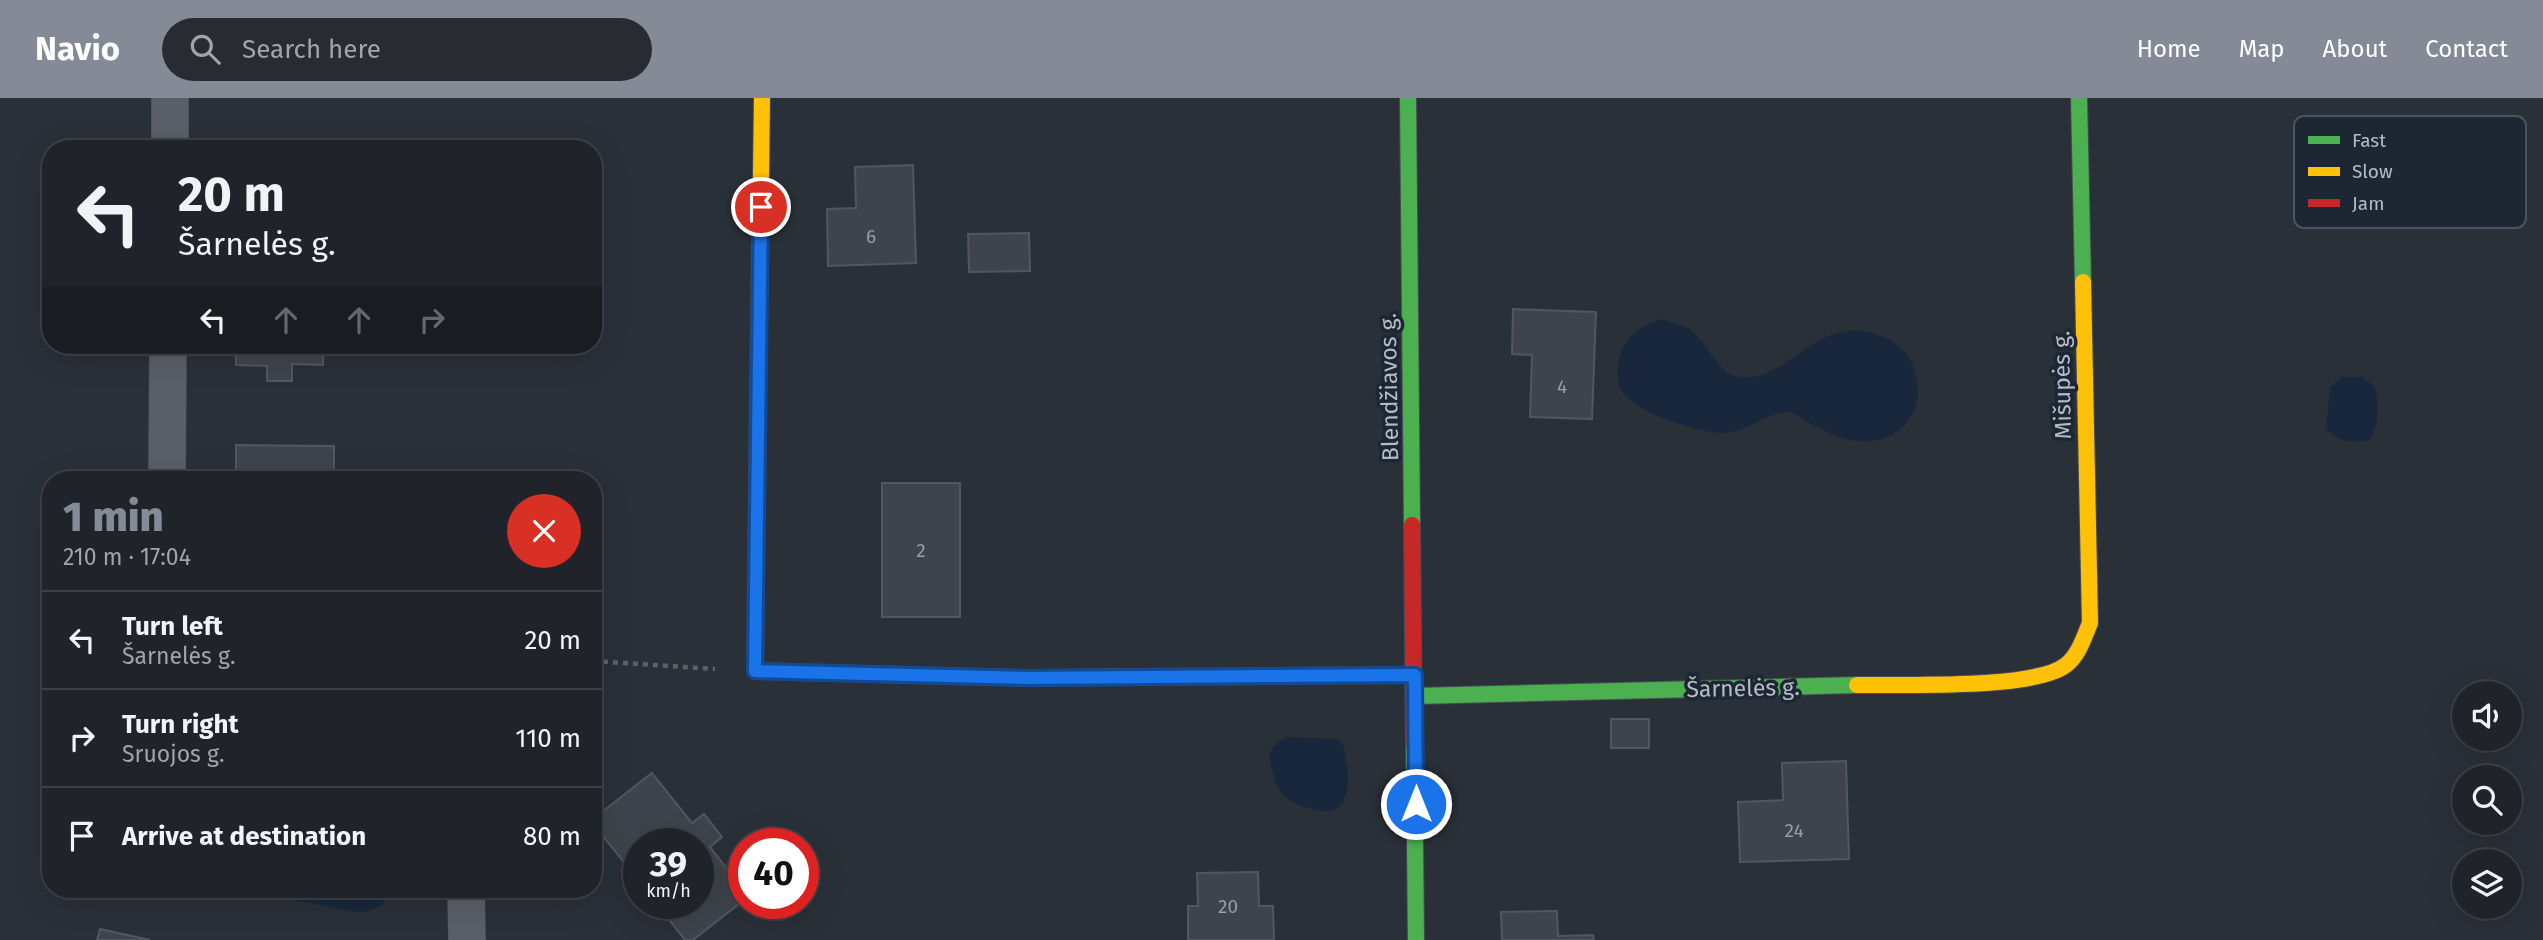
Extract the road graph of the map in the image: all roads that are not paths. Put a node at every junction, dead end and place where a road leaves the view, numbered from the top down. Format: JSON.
{"nodes":[{"id":1,"x":170,"y":98,"type":"edge"},
{"id":2,"x":762,"y":98,"type":"edge"},
{"id":3,"x":1408,"y":98,"type":"edge"},
{"id":4,"x":2079,"y":98,"type":"edge"},
{"id":5,"x":170,"y":140,"type":"edge"},
{"id":6,"x":168,"y":354,"type":"edge"},
{"id":7,"x":167,"y":471,"type":"edge"},
{"id":8,"x":2067,"y":664,"type":"joint"},
{"id":9,"x":1415,"y":675,"type":"junction"},
{"id":10,"x":1415,"y":696,"type":"junction"},
{"id":11,"x":466,"y":898,"type":"edge"},
{"id":12,"x":467,"y":940,"type":"edge"},
{"id":13,"x":1416,"y":940,"type":"edge"}],
"edges":[{"from":1,"to":5,"type":"street"},
{"from":2,"to":9,"type":"street"},
{"from":3,"to":9,"type":"street","name":"Blendžiavos g."},
{"from":4,"to":8,"type":"street","name":"Mišupės g."},
{"from":6,"to":7,"type":"street"},
{"from":8,"to":10,"type":"street","name":"Šarnelės g."},
{"from":9,"to":10,"type":"street","name":"Blendžiavos g."},
{"from":10,"to":13,"type":"street","name":"Blendžiavos g."},
{"from":11,"to":12,"type":"street"}]}
